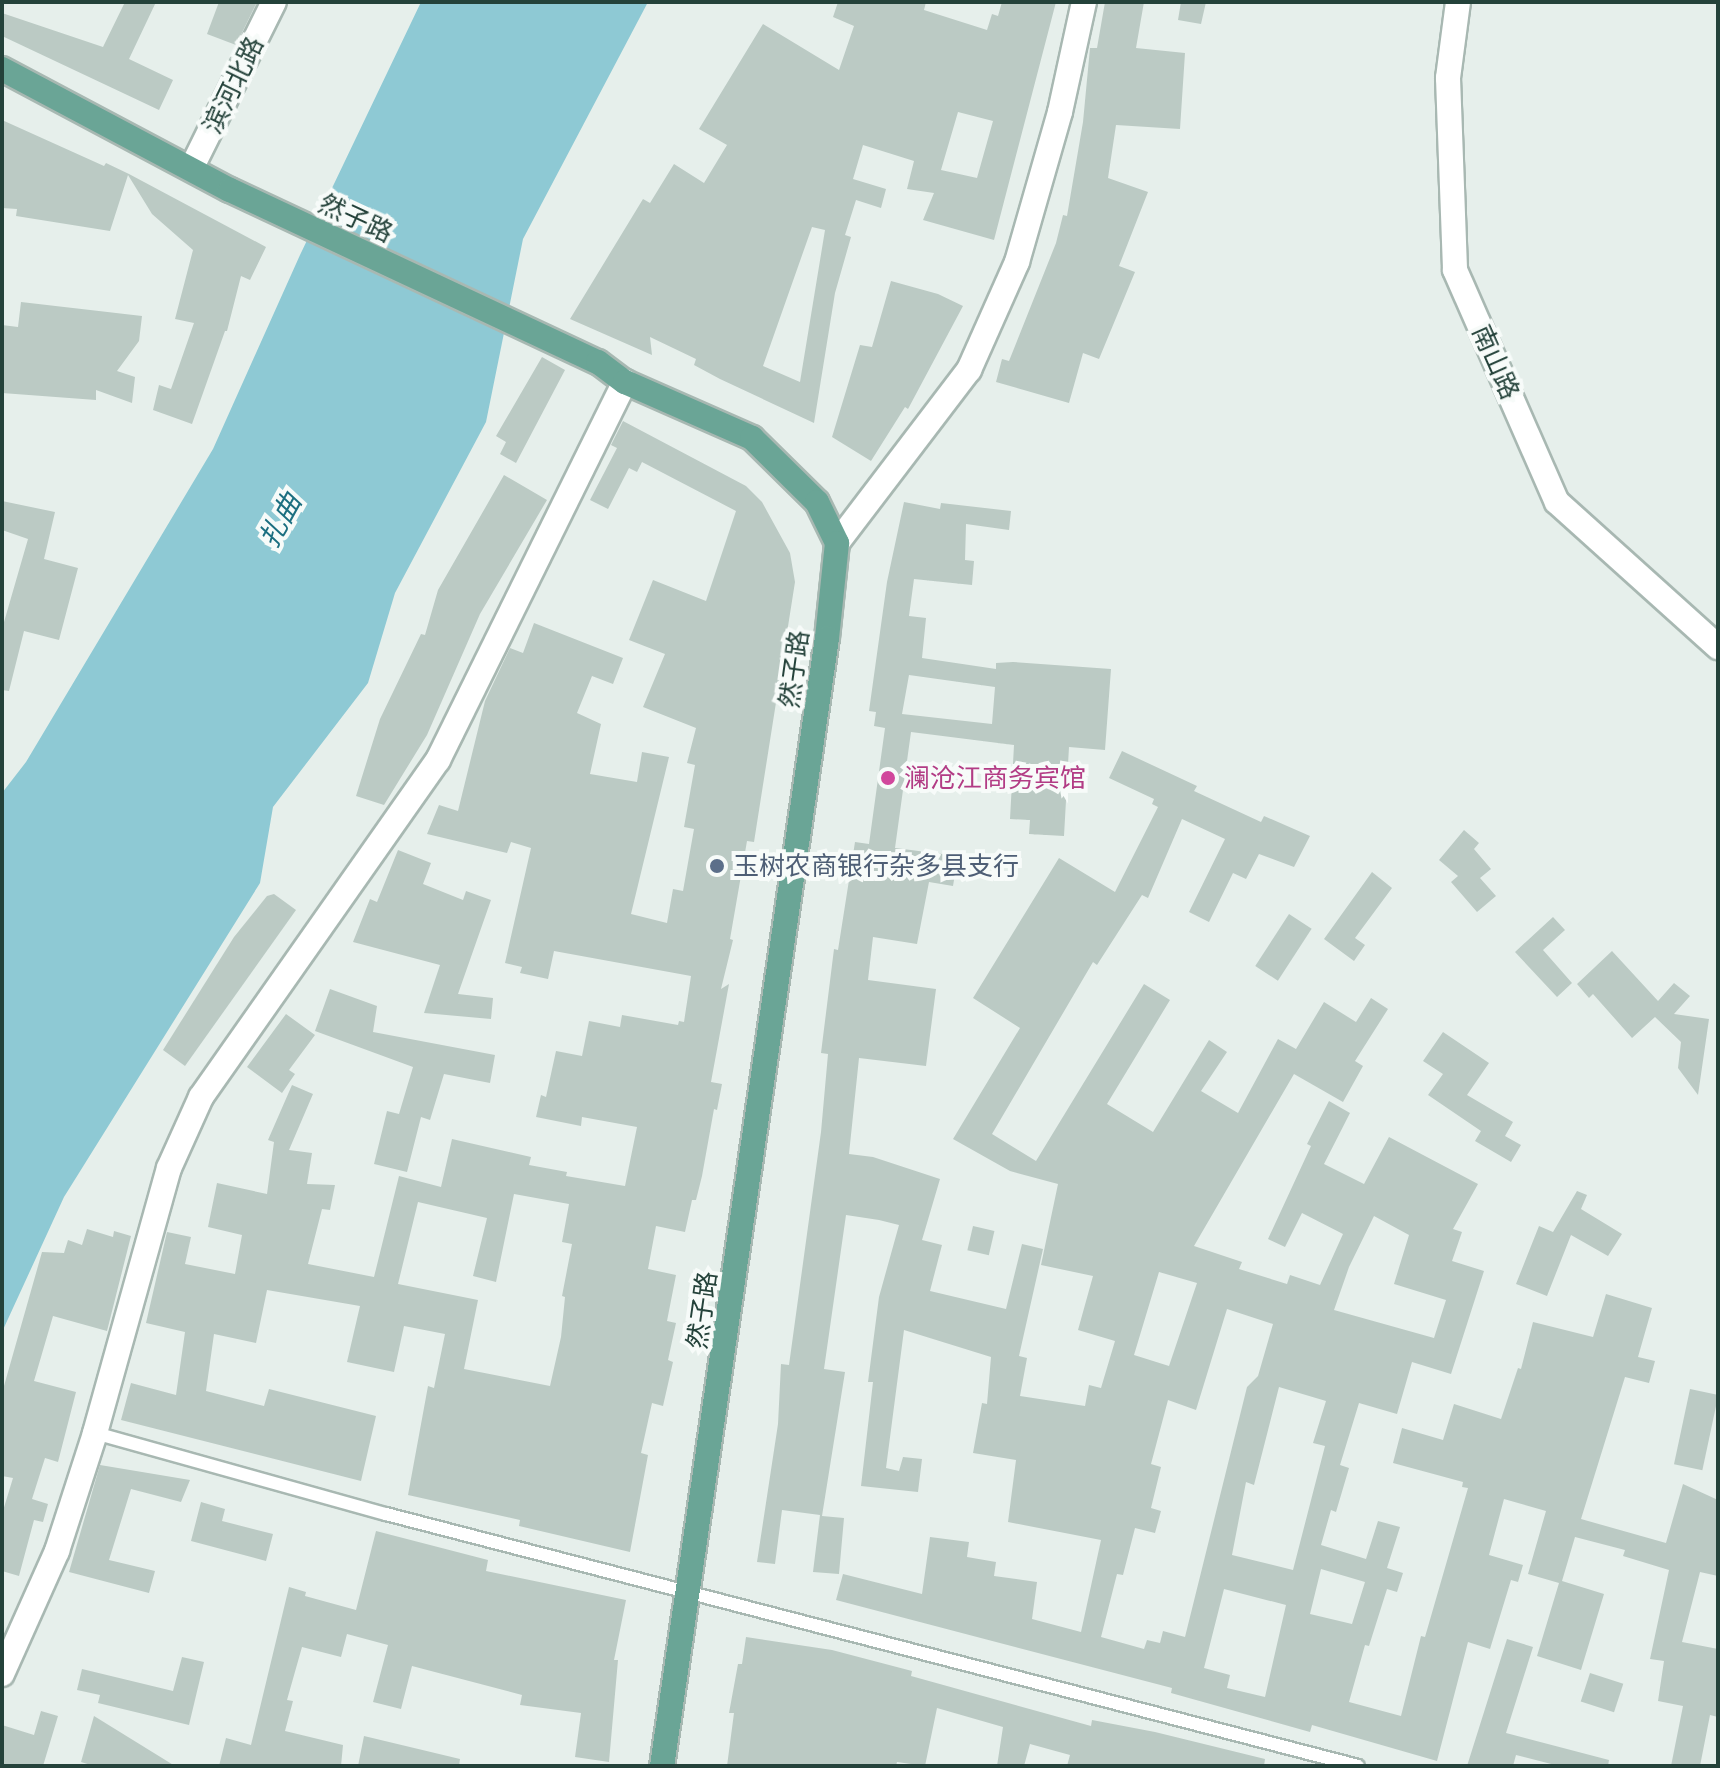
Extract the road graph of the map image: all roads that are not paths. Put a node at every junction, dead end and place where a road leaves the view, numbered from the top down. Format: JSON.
{"nodes":[{"id":1,"x":274,"y":2,"type":"edge"},
{"id":2,"x":1084,"y":2,"type":"edge"},
{"id":3,"x":1458,"y":2,"type":"edge"},
{"id":4,"x":2,"y":69,"type":"edge"},
{"id":5,"x":192,"y":167,"type":"junction"},
{"id":6,"x":625,"y":382,"type":"junction"},
{"id":7,"x":837,"y":543,"type":"junction"},
{"id":8,"x":1718,"y":647,"type":"edge"},
{"id":9,"x":95,"y":1433,"type":"junction"},
{"id":10,"x":689,"y":1592,"type":"junction"},
{"id":11,"x":2,"y":1674,"type":"edge"},
{"id":12,"x":662,"y":1766,"type":"edge"},
{"id":13,"x":1358,"y":1766,"type":"edge"}],
"edges":[{"from":1,"to":5,"type":"street","name":"滨河北路"},
{"from":2,"to":7,"type":"street"},
{"from":3,"to":8,"type":"street","name":"南山路"},
{"from":4,"to":5,"type":"main road","name":"然子路"},
{"from":5,"to":6,"type":"main road","name":"然子路"},
{"from":6,"to":7,"type":"main road","name":"然子路"},
{"from":6,"to":9,"type":"street"},
{"from":7,"to":10,"type":"main road","name":"然子路"},
{"from":9,"to":10,"type":"lane"},
{"from":9,"to":11,"type":"street"},
{"from":10,"to":12,"type":"main road","name":"然子路"},
{"from":10,"to":13,"type":"lane"}]}
